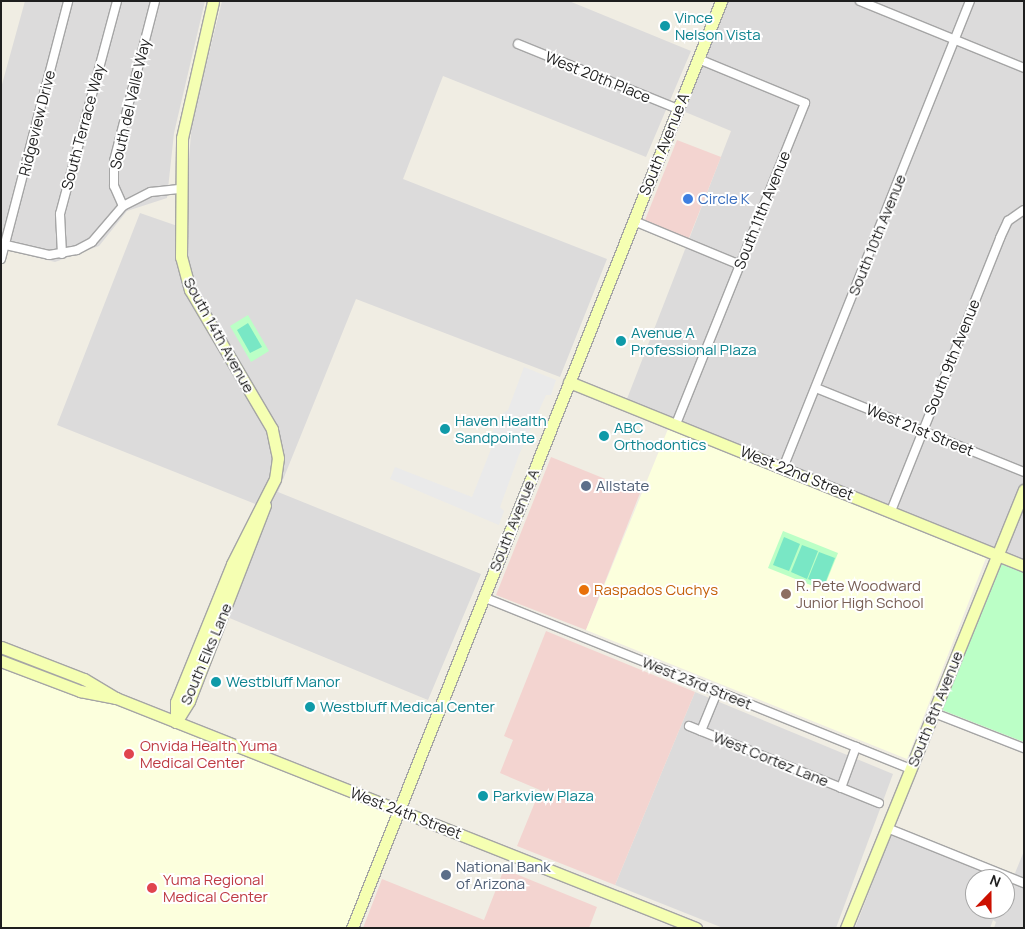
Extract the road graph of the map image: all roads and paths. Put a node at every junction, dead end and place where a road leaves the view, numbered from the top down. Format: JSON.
{"nodes":[{"id":1,"x":68,"y":1,"type":"edge"},
{"id":2,"x":117,"y":1,"type":"edge"},
{"id":3,"x":155,"y":1,"type":"edge"},
{"id":4,"x":213,"y":1,"type":"edge"},
{"id":5,"x":721,"y":1,"type":"edge"},
{"id":6,"x":860,"y":1,"type":"edge"},
{"id":7,"x":970,"y":1,"type":"edge"},
{"id":8,"x":954,"y":40,"type":"junction"},
{"id":9,"x":518,"y":44,"type":"dead end"},
{"id":10,"x":698,"y":59,"type":"junction"},
{"id":11,"x":1024,"y":68,"type":"edge"},
{"id":12,"x":678,"y":109,"type":"junction"},
{"id":13,"x":180,"y":189,"type":"junction"},
{"id":14,"x":123,"y":206,"type":"junction"},
{"id":15,"x":1024,"y":210,"type":"edge"},
{"id":16,"x":634,"y":221,"type":"junction"},
{"id":17,"x":6,"y":245,"type":"junction"},
{"id":18,"x":62,"y":254,"type":"junction"},
{"id":19,"x":1,"y":259,"type":"edge"},
{"id":20,"x":740,"y":265,"type":"junction"},
{"id":21,"x":570,"y":382,"type":"junction"},
{"id":22,"x":816,"y":388,"type":"junction"},
{"id":23,"x":676,"y":424,"type":"junction"},
{"id":24,"x":922,"y":430,"type":"junction"},
{"id":25,"x":278,"y":458,"type":"joint"},
{"id":26,"x":783,"y":468,"type":"junction"},
{"id":27,"x":1024,"y":472,"type":"edge"},
{"id":28,"x":1024,"y":490,"type":"edge"},
{"id":29,"x":891,"y":511,"type":"junction"},
{"id":30,"x":998,"y":556,"type":"junction"},
{"id":31,"x":1024,"y":566,"type":"edge"},
{"id":32,"x":483,"y":597,"type":"junction"},
{"id":33,"x":1,"y":647,"type":"edge"},
{"id":34,"x":1,"y":662,"type":"edge"},
{"id":35,"x":717,"y":692,"type":"junction"},
{"id":36,"x":116,"y":698,"type":"junction"},
{"id":37,"x":934,"y":713,"type":"junction"},
{"id":38,"x":176,"y":722,"type":"junction"},
{"id":39,"x":689,"y":726,"type":"dead end"},
{"id":40,"x":701,"y":730,"type":"junction"},
{"id":41,"x":856,"y":747,"type":"junction"},
{"id":42,"x":1024,"y":748,"type":"edge"},
{"id":43,"x":911,"y":769,"type":"junction"},
{"id":44,"x":841,"y":788,"type":"junction"},
{"id":45,"x":879,"y":803,"type":"dead end"},
{"id":46,"x":397,"y":810,"type":"junction"},
{"id":47,"x":887,"y":828,"type":"junction"},
{"id":48,"x":1024,"y":883,"type":"edge"},
{"id":49,"x":352,"y":928,"type":"edge"},
{"id":50,"x":696,"y":928,"type":"edge"},
{"id":51,"x":846,"y":928,"type":"edge"}],
"edges":[{"from":1,"to":17,"type":"street","name":"Ridgeview Drive"},
{"from":2,"to":18,"type":"street","name":"South Terrace Way"},
{"from":3,"to":14,"type":"street","name":"South del Valle Way"},
{"from":4,"to":13,"type":"main road","name":"South 14th Avenue"},
{"from":5,"to":10,"type":"main road","name":"South Avenue A"},
{"from":6,"to":8,"type":"street"},
{"from":7,"to":8,"type":"street","name":"South 10th Avenue"},
{"from":8,"to":11,"type":"street"},
{"from":8,"to":22,"type":"street","name":"South 10th Avenue"},
{"from":9,"to":12,"type":"street","name":"West 20th Place"},
{"from":10,"to":12,"type":"main road","name":"South Avenue A"},
{"from":10,"to":20,"type":"street","name":"South 11th Avenue"},
{"from":12,"to":16,"type":"main road","name":"South Avenue A"},
{"from":13,"to":14,"type":"street"},
{"from":13,"to":25,"type":"main road","name":"South 14th Avenue"},
{"from":14,"to":18,"type":"street"},
{"from":15,"to":24,"type":"street","name":"South 9th Avenue"},
{"from":16,"to":20,"type":"street"},
{"from":16,"to":21,"type":"main road","name":"South Avenue A"},
{"from":17,"to":18,"type":"street"},
{"from":17,"to":19,"type":"street","name":"Ridgeview Drive"},
{"from":20,"to":23,"type":"street","name":"South 11th Avenue"},
{"from":21,"to":23,"type":"main road","name":"West 22nd Street"},
{"from":21,"to":32,"type":"main road","name":"South Avenue A"},
{"from":22,"to":24,"type":"street","name":"West 21st Street"},
{"from":22,"to":26,"type":"street","name":"South 10th Avenue"},
{"from":23,"to":26,"type":"main road","name":"West 22nd Street"},
{"from":24,"to":27,"type":"street","name":"West 21st Street"},
{"from":24,"to":29,"type":"street","name":"South 9th Avenue"},
{"from":25,"to":38,"type":"main road","name":"South Elks Lane"},
{"from":26,"to":29,"type":"main road","name":"West 22nd Street"},
{"from":28,"to":30,"type":"main road","name":"South 8th Avenue"},
{"from":29,"to":30,"type":"main road","name":"West 22nd Street"},
{"from":30,"to":31,"type":"main road","name":"West 22nd Street"},
{"from":30,"to":37,"type":"main road","name":"South 8th Avenue"},
{"from":32,"to":35,"type":"street","name":"West 23rd Street"},
{"from":32,"to":46,"type":"main road","name":"South Avenue A"},
{"from":33,"to":36,"type":"main road","name":"West 24th Street"},
{"from":34,"to":36,"type":"main road","name":"West 24th Street"},
{"from":35,"to":40,"type":"street","name":"West Cortez Lane"},
{"from":35,"to":41,"type":"street","name":"West 23rd Street"},
{"from":36,"to":38,"type":"main road","name":"West 24th Street"},
{"from":37,"to":42,"type":"street"},
{"from":37,"to":43,"type":"main road","name":"South 8th Avenue"},
{"from":38,"to":46,"type":"main road","name":"West 24th Street"},
{"from":39,"to":40,"type":"street","name":"West Cortez Lane"},
{"from":40,"to":44,"type":"street","name":"West Cortez Lane"},
{"from":41,"to":43,"type":"street","name":"West 23rd Street"},
{"from":41,"to":44,"type":"street","name":"West Cortez Lane"},
{"from":43,"to":47,"type":"main road","name":"South 8th Avenue"},
{"from":44,"to":45,"type":"street","name":"West Cortez Lane"},
{"from":46,"to":49,"type":"main road","name":"South Avenue A"},
{"from":46,"to":50,"type":"main road","name":"West 24th Street"},
{"from":47,"to":48,"type":"street"},
{"from":47,"to":51,"type":"main road","name":"South 8th Avenue"}]}
